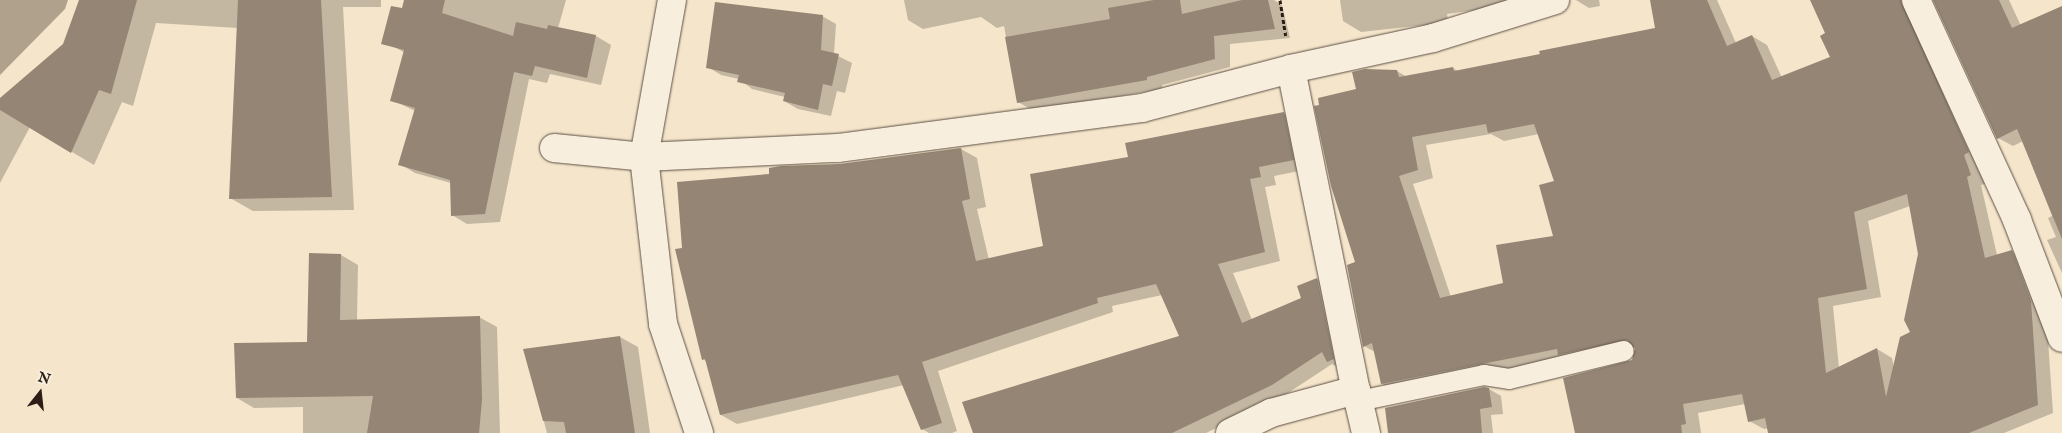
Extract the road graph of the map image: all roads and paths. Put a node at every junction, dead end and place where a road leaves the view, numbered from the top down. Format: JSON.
{"nodes":[{"id":1,"x":672,"y":0,"type":"edge"},
{"id":2,"x":1555,"y":0,"type":"edge"},
{"id":3,"x":1916,"y":0,"type":"edge"},
{"id":4,"x":1291,"y":69,"type":"junction"},
{"id":5,"x":554,"y":148,"type":"dead end"},
{"id":6,"x":644,"y":157,"type":"junction"},
{"id":7,"x":2062,"y":338,"type":"edge"},
{"id":8,"x":1624,"y":351,"type":"dead end"},
{"id":9,"x":1357,"y":395,"type":"junction"},
{"id":10,"x":700,"y":433,"type":"edge"},
{"id":11,"x":1230,"y":433,"type":"edge"},
{"id":12,"x":1366,"y":433,"type":"edge"}],
"edges":[{"from":1,"to":6,"type":"street"},
{"from":2,"to":4,"type":"street"},
{"from":3,"to":7,"type":"street"},
{"from":4,"to":6,"type":"street"},
{"from":4,"to":9,"type":"street"},
{"from":5,"to":6,"type":"street"},
{"from":6,"to":10,"type":"street"},
{"from":8,"to":9,"type":"lane"},
{"from":9,"to":11,"type":"street"},
{"from":9,"to":12,"type":"street"}]}
